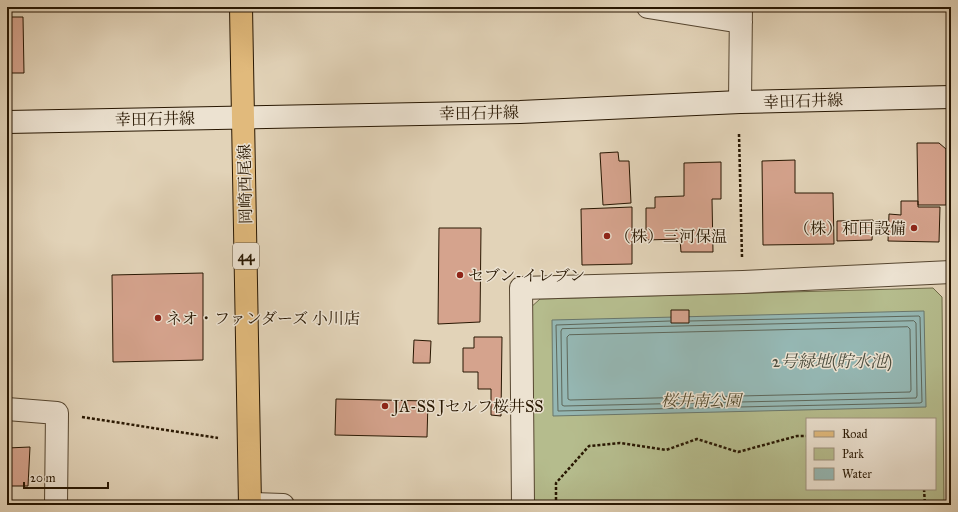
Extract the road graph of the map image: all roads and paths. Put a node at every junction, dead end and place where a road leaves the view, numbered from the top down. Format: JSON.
{"nodes":[{"id":1,"x":241,"y":7,"type":"edge"},
{"id":2,"x":648,"y":7,"type":"edge"},
{"id":3,"x":741,"y":15,"type":"edge"},
{"id":4,"x":951,"y":97,"type":"edge"},
{"id":5,"x":740,"y":102,"type":"junction"},
{"id":6,"x":244,"y":118,"type":"junction"},
{"id":7,"x":7,"y":122,"type":"edge"},
{"id":8,"x":739,"y":134,"type":"dead end"},
{"id":9,"x":951,"y":272,"type":"edge"},
{"id":10,"x":743,"y":282,"type":"junction"},
{"id":11,"x":7,"y":409,"type":"edge"},
{"id":12,"x":57,"y":413,"type":"junction"},
{"id":13,"x":806,"y":436,"type":"edge"},
{"id":14,"x":218,"y":438,"type":"dead end"},
{"id":15,"x":924,"y":490,"type":"edge"},
{"id":16,"x":925,"y":503,"type":"edge"},
{"id":17,"x":951,"y":504,"type":"edge"},
{"id":18,"x":56,"y":505,"type":"edge"},
{"id":19,"x":250,"y":505,"type":"edge"},
{"id":20,"x":283,"y":505,"type":"edge"},
{"id":21,"x":523,"y":505,"type":"edge"},
{"id":22,"x":556,"y":505,"type":"edge"}],
"edges":[{"from":1,"to":6,"type":"main road","name":"岡崎西尾線","number":"44"},
{"from":2,"to":3,"type":"street"},
{"from":3,"to":5,"type":"street"},
{"from":4,"to":5,"type":"street","name":"幸田石井線"},
{"from":5,"to":6,"type":"street","name":"幸田石井線"},
{"from":6,"to":7,"type":"street","name":"幸田石井線"},
{"from":6,"to":19,"type":"main road","name":"岡崎西尾線","number":"44"},
{"from":8,"to":10,"type":"path"},
{"from":9,"to":10,"type":"street"},
{"from":10,"to":21,"type":"street"},
{"from":11,"to":12,"type":"street"},
{"from":12,"to":14,"type":"path"},
{"from":12,"to":18,"type":"street"},
{"from":13,"to":22,"type":"path"},
{"from":15,"to":16,"type":"path"},
{"from":16,"to":17,"type":"path"},
{"from":19,"to":20,"type":"street"}]}
